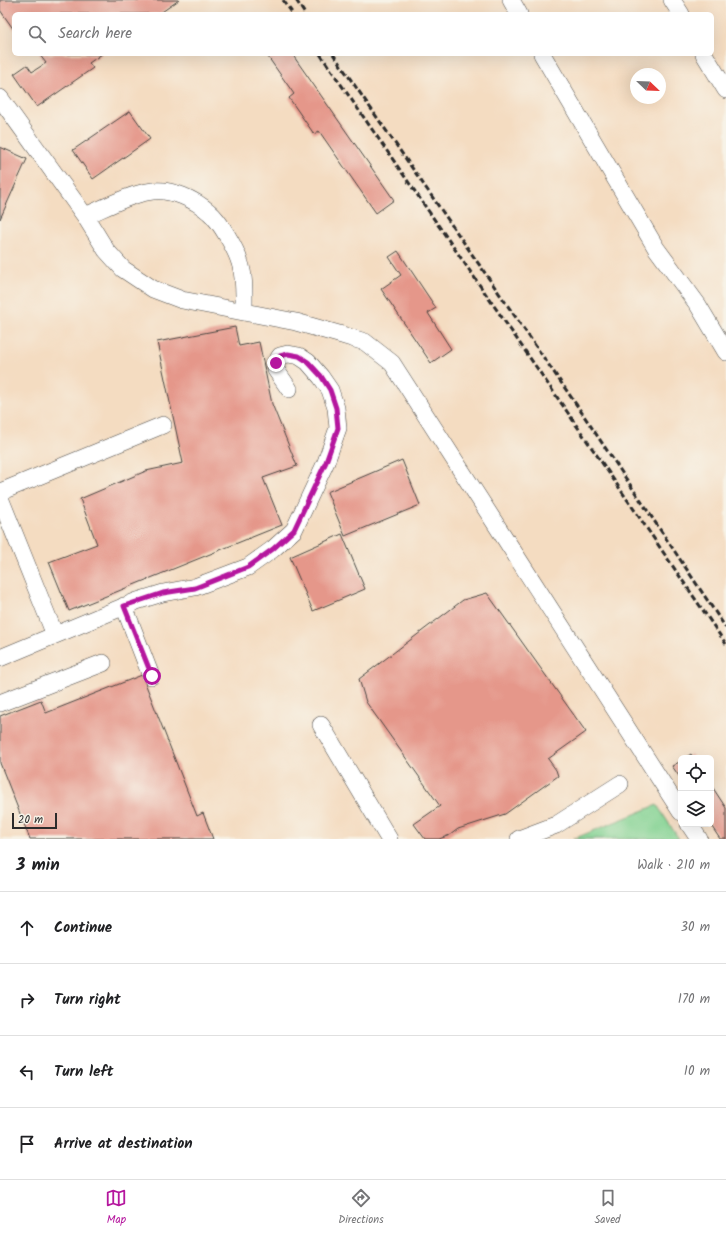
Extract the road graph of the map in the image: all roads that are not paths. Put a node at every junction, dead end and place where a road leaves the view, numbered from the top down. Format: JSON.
{"nodes":[{"id":1,"x":511,"y":0,"type":"edge"},
{"id":2,"x":672,"y":0,"type":"edge"},
{"id":3,"x":518,"y":12,"type":"edge"},
{"id":4,"x":680,"y":12,"type":"edge"},
{"id":5,"x":543,"y":56,"type":"edge"},
{"id":6,"x":705,"y":56,"type":"edge"},
{"id":7,"x":726,"y":90,"type":"edge"},
{"id":8,"x":0,"y":98,"type":"edge"},
{"id":9,"x":85,"y":216,"type":"junction"},
{"id":10,"x":244,"y":312,"type":"junction"},
{"id":11,"x":726,"y":352,"type":"edge"},
{"id":12,"x":289,"y":389,"type":"dead end"},
{"id":13,"x":163,"y":425,"type":"dead end"},
{"id":14,"x":0,"y":492,"type":"edge"},
{"id":15,"x":0,"y":498,"type":"edge"},
{"id":16,"x":124,"y":606,"type":"junction"},
{"id":17,"x":56,"y":635,"type":"junction"},
{"id":18,"x":0,"y":658,"type":"edge"},
{"id":19,"x":104,"y":663,"type":"dead end"},
{"id":20,"x":152,"y":676,"type":"dead end"},
{"id":21,"x":0,"y":704,"type":"edge"},
{"id":22,"x":321,"y":725,"type":"dead end"},
{"id":23,"x":620,"y":784,"type":"dead end"},
{"id":24,"x":678,"y":807,"type":"edge"},
{"id":25,"x":691,"y":827,"type":"edge"},
{"id":26,"x":389,"y":839,"type":"edge"},
{"id":27,"x":519,"y":839,"type":"edge"},
{"id":28,"x":698,"y":839,"type":"edge"}],
"edges":[{"from":1,"to":3,"type":"lane"},
{"from":2,"to":4,"type":"lane"},
{"from":5,"to":11,"type":"lane"},
{"from":6,"to":7,"type":"lane"},
{"from":8,"to":9,"type":"lane"},
{"from":9,"to":10,"type":"lane"},
{"from":9,"to":10,"type":"lane"},
{"from":10,"to":24,"type":"lane"},
{"from":12,"to":16,"type":"lane"},
{"from":13,"to":14,"type":"lane"},
{"from":15,"to":17,"type":"lane"},
{"from":16,"to":17,"type":"lane"},
{"from":16,"to":20,"type":"lane"},
{"from":17,"to":18,"type":"lane"},
{"from":19,"to":21,"type":"lane"},
{"from":22,"to":26,"type":"lane"},
{"from":23,"to":27,"type":"lane"},
{"from":25,"to":28,"type":"lane"}]}
